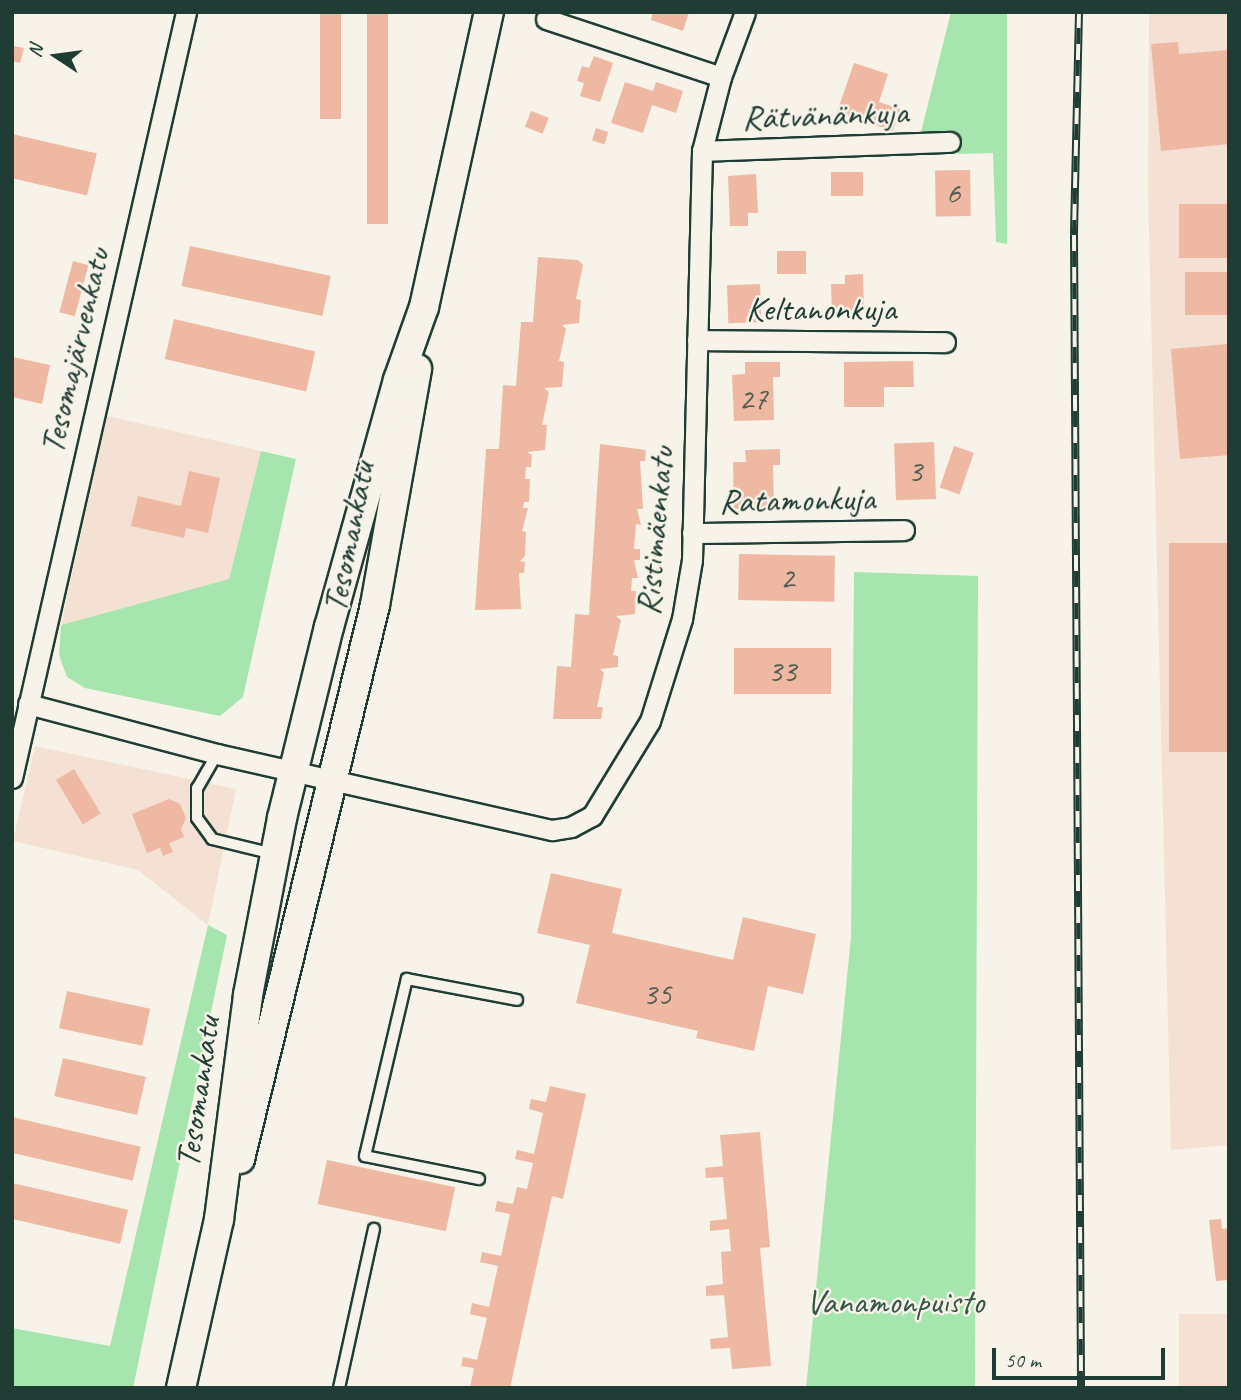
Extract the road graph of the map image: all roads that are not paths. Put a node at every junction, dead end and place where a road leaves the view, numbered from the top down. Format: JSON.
{"nodes":[{"id":1,"x":186,"y":12,"type":"edge"},
{"id":2,"x":489,"y":12,"type":"edge"},
{"id":3,"x":745,"y":12,"type":"edge"},
{"id":4,"x":547,"y":19,"type":"dead end"},
{"id":5,"x":722,"y":77,"type":"junction"},
{"id":6,"x":950,"y":142,"type":"dead end"},
{"id":7,"x":702,"y":151,"type":"junction"},
{"id":8,"x":424,"y":307,"type":"junction"},
{"id":9,"x":697,"y":340,"type":"junction"},
{"id":10,"x":945,"y":342,"type":"dead end"},
{"id":11,"x":904,"y":530,"type":"dead end"},
{"id":12,"x":692,"y":533,"type":"junction"},
{"id":13,"x":28,"y":704,"type":"junction"},
{"id":14,"x":217,"y":754,"type":"junction"},
{"id":15,"x":294,"y":770,"type":"junction"},
{"id":16,"x":12,"y":778,"type":"edge"},
{"id":17,"x":335,"y":779,"type":"junction"},
{"id":18,"x":274,"y":854,"type":"junction"},
{"id":19,"x":517,"y":1000,"type":"dead end"},
{"id":20,"x":478,"y":1179,"type":"dead end"},
{"id":21,"x":219,"y":1219,"type":"junction"},
{"id":22,"x":374,"y":1228,"type":"dead end"},
{"id":23,"x":181,"y":1388,"type":"edge"},
{"id":24,"x":339,"y":1388,"type":"edge"}],
"edges":[{"from":1,"to":13,"type":"street","name":"Tesomajärvenkatu"},
{"from":2,"to":8,"type":"main road","name":"Tesomankatu"},
{"from":3,"to":5,"type":"street","name":"Ristimäenkatu"},
{"from":4,"to":5,"type":"street"},
{"from":5,"to":7,"type":"street","name":"Ristimäenkatu"},
{"from":6,"to":7,"type":"street","name":"Rätvänänkuja"},
{"from":7,"to":9,"type":"street","name":"Ristimäenkatu"},
{"from":8,"to":15,"type":"main road","name":"Tesomankatu"},
{"from":8,"to":17,"type":"main road","name":"Tesomankatu"},
{"from":9,"to":10,"type":"street","name":"Keltanonkuja"},
{"from":9,"to":12,"type":"street","name":"Ristimäenkatu"},
{"from":11,"to":12,"type":"street","name":"Ratamonkuja"},
{"from":12,"to":17,"type":"street","name":"Ristimäenkatu"},
{"from":13,"to":14,"type":"street"},
{"from":13,"to":16,"type":"street","name":"Tesomajärvenkatu"},
{"from":14,"to":15,"type":"street"},
{"from":14,"to":18,"type":"lane"},
{"from":15,"to":17,"type":"street"},
{"from":15,"to":18,"type":"main road","name":"Tesomankatu"},
{"from":17,"to":21,"type":"main road","name":"Tesomankatu"},
{"from":18,"to":21,"type":"main road","name":"Tesomankatu"},
{"from":19,"to":20,"type":"lane"},
{"from":21,"to":23,"type":"main road","name":"Tesomankatu"},
{"from":22,"to":24,"type":"lane"}]}
